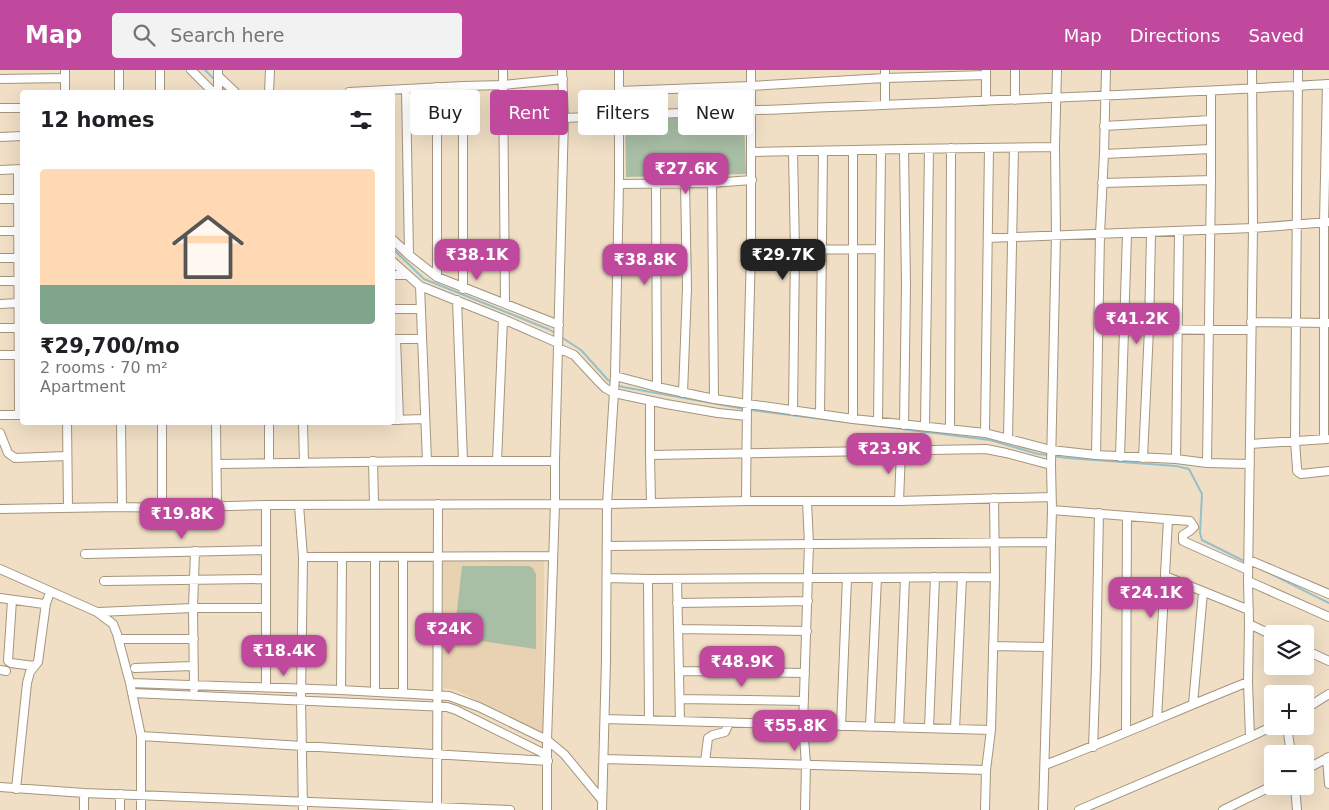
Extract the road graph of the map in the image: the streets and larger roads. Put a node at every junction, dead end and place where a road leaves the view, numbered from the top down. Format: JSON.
{"nodes":[{"id":1,"x":119,"y":70,"type":"edge"},
{"id":2,"x":160,"y":70,"type":"edge"},
{"id":3,"x":192,"y":70,"type":"edge"},
{"id":4,"x":270,"y":70,"type":"edge"},
{"id":5,"x":504,"y":70,"type":"edge"},
{"id":6,"x":562,"y":70,"type":"edge"},
{"id":7,"x":619,"y":70,"type":"edge"},
{"id":8,"x":751,"y":70,"type":"edge"},
{"id":9,"x":1015,"y":70,"type":"edge"},
{"id":10,"x":1057,"y":70,"type":"edge"},
{"id":11,"x":1106,"y":70,"type":"edge"},
{"id":12,"x":1252,"y":70,"type":"edge"},
{"id":13,"x":1298,"y":70,"type":"edge"},
{"id":14,"x":986,"y":72,"type":"edge"},
{"id":15,"x":218,"y":73,"type":"edge"},
{"id":16,"x":65,"y":74,"type":"edge"},
{"id":17,"x":885,"y":74,"type":"edge"},
{"id":18,"x":0,"y":79,"type":"edge"},
{"id":19,"x":563,"y":79,"type":"junction"},
{"id":20,"x":1328,"y":84,"type":"edge"},
{"id":21,"x":504,"y":85,"type":"junction"},
{"id":22,"x":463,"y":86,"type":"junction"},
{"id":23,"x":751,"y":86,"type":"junction"},
{"id":24,"x":1298,"y":86,"type":"junction"},
{"id":25,"x":437,"y":88,"type":"junction"},
{"id":26,"x":1252,"y":88,"type":"junction"},
{"id":27,"x":65,"y":90,"type":"edge"},
{"id":28,"x":119,"y":90,"type":"edge"},
{"id":29,"x":160,"y":90,"type":"edge"},
{"id":30,"x":211,"y":90,"type":"edge"},
{"id":31,"x":218,"y":90,"type":"edge"},
{"id":32,"x":233,"y":90,"type":"edge"},
{"id":33,"x":269,"y":90,"type":"edge"},
{"id":34,"x":406,"y":90,"type":"junction"},
{"id":35,"x":563,"y":90,"type":"edge"},
{"id":36,"x":619,"y":90,"type":"edge"},
{"id":37,"x":645,"y":90,"type":"edge"},
{"id":38,"x":751,"y":90,"type":"edge"},
{"id":39,"x":395,"y":91,"type":"edge"},
{"id":40,"x":1211,"y":91,"type":"junction"},
{"id":41,"x":1105,"y":96,"type":"junction"},
{"id":42,"x":1057,"y":98,"type":"junction"},
{"id":43,"x":1015,"y":100,"type":"junction"},
{"id":44,"x":986,"y":101,"type":"junction"},
{"id":45,"x":885,"y":104,"type":"junction"},
{"id":46,"x":0,"y":108,"type":"edge"},
{"id":47,"x":20,"y":108,"type":"edge"},
{"id":48,"x":753,"y":109,"type":"edge"},
{"id":49,"x":1211,"y":120,"type":"junction"},
{"id":50,"x":1104,"y":126,"type":"junction"},
{"id":51,"x":564,"y":135,"type":"edge"},
{"id":52,"x":619,"y":135,"type":"edge"},
{"id":53,"x":752,"y":135,"type":"edge"},
{"id":54,"x":20,"y":136,"type":"edge"},
{"id":55,"x":0,"y":137,"type":"edge"},
{"id":56,"x":1055,"y":147,"type":"junction"},
{"id":57,"x":951,"y":148,"type":"junction"},
{"id":58,"x":989,"y":148,"type":"junction"},
{"id":59,"x":1014,"y":148,"type":"junction"},
{"id":60,"x":904,"y":149,"type":"junction"},
{"id":61,"x":929,"y":149,"type":"junction"},
{"id":62,"x":1211,"y":149,"type":"junction"},
{"id":63,"x":881,"y":150,"type":"junction"},
{"id":64,"x":823,"y":151,"type":"junction"},
{"id":65,"x":852,"y":151,"type":"junction"},
{"id":66,"x":752,"y":152,"type":"junction"},
{"id":67,"x":793,"y":152,"type":"junction"},
{"id":68,"x":1104,"y":154,"type":"junction"},
{"id":69,"x":20,"y":169,"type":"edge"},
{"id":70,"x":0,"y":170,"type":"edge"},
{"id":71,"x":752,"y":180,"type":"junction"},
{"id":72,"x":1211,"y":180,"type":"junction"},
{"id":73,"x":685,"y":183,"type":"junction"},
{"id":74,"x":712,"y":183,"type":"junction"},
{"id":75,"x":1102,"y":183,"type":"junction"},
{"id":76,"x":619,"y":184,"type":"junction"},
{"id":77,"x":656,"y":184,"type":"junction"},
{"id":78,"x":18,"y":198,"type":"junction"},
{"id":79,"x":0,"y":199,"type":"edge"},
{"id":80,"x":20,"y":220,"type":"edge"},
{"id":81,"x":1327,"y":222,"type":"edge"},
{"id":82,"x":1296,"y":224,"type":"junction"},
{"id":83,"x":1253,"y":228,"type":"junction"},
{"id":84,"x":1211,"y":230,"type":"junction"},
{"id":85,"x":0,"y":231,"type":"edge"},
{"id":86,"x":20,"y":231,"type":"edge"},
{"id":87,"x":1179,"y":232,"type":"junction"},
{"id":88,"x":1151,"y":233,"type":"junction"},
{"id":89,"x":1100,"y":234,"type":"junction"},
{"id":90,"x":1127,"y":234,"type":"junction"},
{"id":91,"x":1056,"y":235,"type":"junction"},
{"id":92,"x":988,"y":238,"type":"junction"},
{"id":93,"x":1012,"y":238,"type":"junction"},
{"id":94,"x":395,"y":242,"type":"edge"},
{"id":95,"x":20,"y":244,"type":"edge"},
{"id":96,"x":853,"y":249,"type":"junction"},
{"id":97,"x":880,"y":249,"type":"junction"},
{"id":98,"x":751,"y":250,"type":"junction"},
{"id":99,"x":795,"y":250,"type":"junction"},
{"id":100,"x":823,"y":250,"type":"junction"},
{"id":101,"x":409,"y":255,"type":"junction"},
{"id":102,"x":0,"y":258,"type":"edge"},
{"id":103,"x":19,"y":258,"type":"junction"},
{"id":104,"x":395,"y":264,"type":"edge"},
{"id":105,"x":407,"y":275,"type":"junction"},
{"id":106,"x":395,"y":276,"type":"edge"},
{"id":107,"x":437,"y":277,"type":"junction"},
{"id":108,"x":0,"y":281,"type":"edge"},
{"id":109,"x":19,"y":281,"type":"junction"},
{"id":110,"x":420,"y":286,"type":"junction"},
{"id":111,"x":463,"y":289,"type":"junction"},
{"id":112,"x":457,"y":300,"type":"junction"},
{"id":113,"x":19,"y":303,"type":"junction"},
{"id":114,"x":505,"y":303,"type":"junction"},
{"id":115,"x":0,"y":304,"type":"edge"},
{"id":116,"x":395,"y":309,"type":"edge"},
{"id":117,"x":421,"y":309,"type":"junction"},
{"id":118,"x":503,"y":319,"type":"junction"},
{"id":119,"x":1296,"y":323,"type":"junction"},
{"id":120,"x":1327,"y":323,"type":"edge"},
{"id":121,"x":559,"y":326,"type":"junction"},
{"id":122,"x":1251,"y":326,"type":"junction"},
{"id":123,"x":0,"y":328,"type":"edge"},
{"id":124,"x":19,"y":328,"type":"junction"},
{"id":125,"x":1098,"y":329,"type":"junction"},
{"id":126,"x":1124,"y":329,"type":"junction"},
{"id":127,"x":1149,"y":329,"type":"junction"},
{"id":128,"x":1177,"y":329,"type":"junction"},
{"id":129,"x":1209,"y":329,"type":"junction"},
{"id":130,"x":395,"y":339,"type":"edge"},
{"id":131,"x":422,"y":339,"type":"junction"},
{"id":132,"x":558,"y":345,"type":"junction"},
{"id":133,"x":0,"y":355,"type":"edge"},
{"id":134,"x":19,"y":355,"type":"junction"},
{"id":135,"x":395,"y":380,"type":"edge"},
{"id":136,"x":20,"y":385,"type":"edge"},
{"id":137,"x":614,"y":385,"type":"junction"},
{"id":138,"x":657,"y":387,"type":"junction"},
{"id":139,"x":683,"y":393,"type":"junction"},
{"id":140,"x":714,"y":399,"type":"junction"},
{"id":141,"x":650,"y":401,"type":"junction"},
{"id":142,"x":747,"y":404,"type":"junction"},
{"id":143,"x":793,"y":411,"type":"junction"},
{"id":144,"x":820,"y":414,"type":"junction"},
{"id":145,"x":20,"y":415,"type":"edge"},
{"id":146,"x":0,"y":416,"type":"edge"},
{"id":147,"x":747,"y":416,"type":"junction"},
{"id":148,"x":425,"y":419,"type":"junction"},
{"id":149,"x":853,"y":419,"type":"junction"},
{"id":150,"x":396,"y":420,"type":"edge"},
{"id":151,"x":878,"y":422,"type":"junction"},
{"id":152,"x":67,"y":425,"type":"edge"},
{"id":153,"x":121,"y":425,"type":"edge"},
{"id":154,"x":162,"y":425,"type":"edge"},
{"id":155,"x":216,"y":425,"type":"edge"},
{"id":156,"x":269,"y":425,"type":"edge"},
{"id":157,"x":303,"y":425,"type":"edge"},
{"id":158,"x":904,"y":425,"type":"junction"},
{"id":159,"x":924,"y":426,"type":"junction"},
{"id":160,"x":950,"y":429,"type":"junction"},
{"id":161,"x":0,"y":433,"type":"edge"},
{"id":162,"x":986,"y":434,"type":"junction"},
{"id":163,"x":1008,"y":438,"type":"junction"},
{"id":164,"x":1327,"y":439,"type":"edge"},
{"id":165,"x":1295,"y":441,"type":"junction"},
{"id":166,"x":1250,"y":444,"type":"junction"},
{"id":167,"x":1051,"y":450,"type":"junction"},
{"id":168,"x":901,"y":451,"type":"junction"},
{"id":169,"x":747,"y":453,"type":"junction"},
{"id":170,"x":650,"y":455,"type":"junction"},
{"id":171,"x":1096,"y":455,"type":"junction"},
{"id":172,"x":67,"y":456,"type":"junction"},
{"id":173,"x":1120,"y":457,"type":"junction"},
{"id":174,"x":1143,"y":458,"type":"junction"},
{"id":175,"x":1176,"y":459,"type":"junction"},
{"id":176,"x":427,"y":461,"type":"junction"},
{"id":177,"x":463,"y":461,"type":"junction"},
{"id":178,"x":497,"y":461,"type":"junction"},
{"id":179,"x":555,"y":461,"type":"junction"},
{"id":180,"x":373,"y":462,"type":"junction"},
{"id":181,"x":269,"y":463,"type":"junction"},
{"id":182,"x":304,"y":463,"type":"junction"},
{"id":183,"x":1207,"y":463,"type":"junction"},
{"id":184,"x":217,"y":464,"type":"junction"},
{"id":185,"x":1250,"y":464,"type":"junction"},
{"id":186,"x":1051,"y":465,"type":"junction"},
{"id":187,"x":1329,"y":471,"type":"edge"},
{"id":188,"x":1051,"y":497,"type":"junction"},
{"id":189,"x":994,"y":498,"type":"junction"},
{"id":190,"x":899,"y":500,"type":"junction"},
{"id":191,"x":746,"y":501,"type":"junction"},
{"id":192,"x":807,"y":501,"type":"junction"},
{"id":193,"x":651,"y":503,"type":"junction"},
{"id":194,"x":266,"y":504,"type":"junction"},
{"id":195,"x":374,"y":504,"type":"junction"},
{"id":196,"x":438,"y":504,"type":"junction"},
{"id":197,"x":555,"y":504,"type":"junction"},
{"id":198,"x":607,"y":504,"type":"junction"},
{"id":199,"x":299,"y":505,"type":"junction"},
{"id":200,"x":217,"y":506,"type":"junction"},
{"id":201,"x":122,"y":507,"type":"junction"},
{"id":202,"x":68,"y":508,"type":"junction"},
{"id":203,"x":162,"y":508,"type":"junction"},
{"id":204,"x":0,"y":509,"type":"edge"},
{"id":205,"x":1052,"y":510,"type":"junction"},
{"id":206,"x":1099,"y":513,"type":"junction"},
{"id":207,"x":1127,"y":516,"type":"junction"},
{"id":208,"x":1168,"y":520,"type":"junction"},
{"id":209,"x":1051,"y":542,"type":"junction"},
{"id":210,"x":994,"y":543,"type":"junction"},
{"id":211,"x":809,"y":544,"type":"junction"},
{"id":212,"x":607,"y":546,"type":"junction"},
{"id":213,"x":265,"y":550,"type":"junction"},
{"id":214,"x":195,"y":552,"type":"junction"},
{"id":215,"x":85,"y":554,"type":"dead end"},
{"id":216,"x":553,"y":556,"type":"junction"},
{"id":217,"x":302,"y":557,"type":"junction"},
{"id":218,"x":342,"y":557,"type":"junction"},
{"id":219,"x":374,"y":557,"type":"junction"},
{"id":220,"x":438,"y":557,"type":"junction"},
{"id":221,"x":403,"y":558,"type":"junction"},
{"id":222,"x":1248,"y":560,"type":"junction"},
{"id":223,"x":0,"y":569,"type":"edge"},
{"id":224,"x":1248,"y":570,"type":"junction"},
{"id":225,"x":1165,"y":576,"type":"junction"},
{"id":226,"x":935,"y":577,"type":"junction"},
{"id":227,"x":962,"y":577,"type":"junction"},
{"id":228,"x":994,"y":577,"type":"junction"},
{"id":229,"x":607,"y":578,"type":"junction"},
{"id":230,"x":809,"y":578,"type":"junction"},
{"id":231,"x":847,"y":578,"type":"junction"},
{"id":232,"x":877,"y":578,"type":"junction"},
{"id":233,"x":905,"y":578,"type":"junction"},
{"id":234,"x":266,"y":579,"type":"junction"},
{"id":235,"x":648,"y":579,"type":"junction"},
{"id":236,"x":677,"y":579,"type":"junction"},
{"id":237,"x":195,"y":580,"type":"junction"},
{"id":238,"x":1248,"y":581,"type":"junction"},
{"id":239,"x":104,"y":582,"type":"dead end"},
{"id":240,"x":50,"y":592,"type":"junction"},
{"id":241,"x":1203,"y":592,"type":"junction"},
{"id":242,"x":1329,"y":594,"type":"edge"},
{"id":243,"x":0,"y":598,"type":"edge"},
{"id":244,"x":12,"y":600,"type":"junction"},
{"id":245,"x":808,"y":601,"type":"junction"},
{"id":246,"x":46,"y":603,"type":"junction"},
{"id":247,"x":677,"y":603,"type":"junction"},
{"id":248,"x":193,"y":608,"type":"junction"},
{"id":249,"x":266,"y":608,"type":"junction"},
{"id":250,"x":1249,"y":610,"type":"junction"},
{"id":251,"x":96,"y":612,"type":"junction"},
{"id":252,"x":1329,"y":616,"type":"edge"},
{"id":253,"x":1249,"y":624,"type":"junction"},
{"id":254,"x":678,"y":629,"type":"junction"},
{"id":255,"x":807,"y":631,"type":"junction"},
{"id":256,"x":1264,"y":631,"type":"edge"},
{"id":257,"x":194,"y":638,"type":"junction"},
{"id":258,"x":119,"y":639,"type":"junction"},
{"id":259,"x":993,"y":646,"type":"junction"},
{"id":260,"x":1048,"y":647,"type":"junction"},
{"id":261,"x":1314,"y":654,"type":"edge"},
{"id":262,"x":1329,"y":661,"type":"edge"},
{"id":263,"x":34,"y":666,"type":"junction"},
{"id":264,"x":193,"y":666,"type":"junction"},
{"id":265,"x":135,"y":668,"type":"dead end"},
{"id":266,"x":679,"y":671,"type":"junction"},
{"id":267,"x":805,"y":673,"type":"junction"},
{"id":268,"x":1248,"y":682,"type":"junction"},
{"id":269,"x":130,"y":683,"type":"junction"},
{"id":270,"x":194,"y":685,"type":"junction"},
{"id":271,"x":266,"y":688,"type":"junction"},
{"id":272,"x":301,"y":689,"type":"junction"},
{"id":273,"x":341,"y":690,"type":"junction"},
{"id":274,"x":374,"y":692,"type":"junction"},
{"id":275,"x":132,"y":693,"type":"junction"},
{"id":276,"x":404,"y":693,"type":"junction"},
{"id":277,"x":1329,"y":694,"type":"edge"},
{"id":278,"x":438,"y":695,"type":"junction"},
{"id":279,"x":194,"y":696,"type":"junction"},
{"id":280,"x":680,"y":699,"type":"junction"},
{"id":281,"x":301,"y":700,"type":"junction"},
{"id":282,"x":804,"y":701,"type":"junction"},
{"id":283,"x":1314,"y":703,"type":"edge"},
{"id":284,"x":1193,"y":704,"type":"junction"},
{"id":285,"x":437,"y":706,"type":"junction"},
{"id":286,"x":1157,"y":719,"type":"junction"},
{"id":287,"x":605,"y":720,"type":"junction"},
{"id":288,"x":649,"y":720,"type":"junction"},
{"id":289,"x":680,"y":722,"type":"junction"},
{"id":290,"x":729,"y":723,"type":"junction"},
{"id":291,"x":803,"y":725,"type":"junction"},
{"id":292,"x":840,"y":726,"type":"junction"},
{"id":293,"x":870,"y":727,"type":"junction"},
{"id":294,"x":899,"y":728,"type":"junction"},
{"id":295,"x":929,"y":728,"type":"junction"},
{"id":296,"x":955,"y":729,"type":"junction"},
{"id":297,"x":991,"y":730,"type":"junction"},
{"id":298,"x":1264,"y":731,"type":"edge"},
{"id":299,"x":1126,"y":732,"type":"junction"},
{"id":300,"x":141,"y":736,"type":"junction"},
{"id":301,"x":1250,"y":737,"type":"junction"},
{"id":302,"x":547,"y":740,"type":"junction"},
{"id":303,"x":301,"y":746,"type":"junction"},
{"id":304,"x":1093,"y":747,"type":"junction"},
{"id":305,"x":438,"y":754,"type":"junction"},
{"id":306,"x":1328,"y":757,"type":"edge"},
{"id":307,"x":548,"y":758,"type":"junction"},
{"id":308,"x":604,"y":759,"type":"junction"},
{"id":309,"x":705,"y":762,"type":"junction"},
{"id":310,"x":806,"y":764,"type":"junction"},
{"id":311,"x":1045,"y":764,"type":"junction"},
{"id":312,"x":1314,"y":765,"type":"edge"},
{"id":313,"x":986,"y":770,"type":"junction"},
{"id":314,"x":1329,"y":784,"type":"edge"},
{"id":315,"x":0,"y":787,"type":"edge"},
{"id":316,"x":15,"y":789,"type":"junction"},
{"id":317,"x":1264,"y":790,"type":"edge"},
{"id":318,"x":84,"y":793,"type":"junction"},
{"id":319,"x":120,"y":794,"type":"junction"},
{"id":320,"x":140,"y":795,"type":"junction"},
{"id":321,"x":1296,"y":795,"type":"edge"},
{"id":322,"x":602,"y":800,"type":"junction"},
{"id":323,"x":303,"y":806,"type":"edge"},
{"id":324,"x":437,"y":807,"type":"junction"},
{"id":325,"x":84,"y":810,"type":"edge"},
{"id":326,"x":120,"y":810,"type":"edge"},
{"id":327,"x":141,"y":810,"type":"edge"},
{"id":328,"x":495,"y":810,"type":"edge"},
{"id":329,"x":510,"y":810,"type":"edge"},
{"id":330,"x":547,"y":810,"type":"edge"},
{"id":331,"x":602,"y":810,"type":"edge"},
{"id":332,"x":805,"y":810,"type":"edge"},
{"id":333,"x":985,"y":810,"type":"edge"},
{"id":334,"x":1043,"y":810,"type":"edge"},
{"id":335,"x":1079,"y":810,"type":"edge"},
{"id":336,"x":1223,"y":810,"type":"edge"},
{"id":337,"x":1297,"y":810,"type":"edge"}],
"edges":[{"from":1,"to":28,"type":"street"},
{"from":2,"to":29,"type":"street"},
{"from":3,"to":30,"type":"street"},
{"from":4,"to":33,"type":"street"},
{"from":5,"to":21,"type":"street"},
{"from":6,"to":19,"type":"street"},
{"from":7,"to":36,"type":"street"},
{"from":8,"to":23,"type":"street"},
{"from":9,"to":43,"type":"street"},
{"from":10,"to":42,"type":"street"},
{"from":11,"to":41,"type":"street"},
{"from":12,"to":26,"type":"street"},
{"from":13,"to":24,"type":"street"},
{"from":14,"to":17,"type":"street"},
{"from":14,"to":44,"type":"street"},
{"from":15,"to":31,"type":"street"},
{"from":15,"to":32,"type":"street"},
{"from":16,"to":18,"type":"street"},
{"from":16,"to":27,"type":"street"},
{"from":17,"to":23,"type":"street"},
{"from":17,"to":45,"type":"street"},
{"from":19,"to":21,"type":"street"},
{"from":19,"to":35,"type":"street"},
{"from":20,"to":24,"type":"street"},
{"from":20,"to":81,"type":"street"},
{"from":21,"to":22,"type":"street"},
{"from":21,"to":114,"type":"street"},
{"from":22,"to":25,"type":"street"},
{"from":22,"to":111,"type":"street"},
{"from":23,"to":37,"type":"street"},
{"from":23,"to":38,"type":"street"},
{"from":24,"to":26,"type":"street"},
{"from":24,"to":82,"type":"street"},
{"from":25,"to":34,"type":"street"},
{"from":25,"to":107,"type":"street"},
{"from":26,"to":40,"type":"street"},
{"from":26,"to":83,"type":"street"},
{"from":34,"to":39,"type":"street"},
{"from":34,"to":101,"type":"street"},
{"from":40,"to":41,"type":"street"},
{"from":40,"to":49,"type":"street"},
{"from":41,"to":42,"type":"street"},
{"from":41,"to":50,"type":"street"},
{"from":42,"to":43,"type":"street"},
{"from":42,"to":56,"type":"street"},
{"from":43,"to":44,"type":"street"},
{"from":44,"to":45,"type":"street"},
{"from":45,"to":48,"type":"street"},
{"from":46,"to":47,"type":"street"},
{"from":49,"to":50,"type":"street"},
{"from":49,"to":62,"type":"street"},
{"from":50,"to":68,"type":"street"},
{"from":51,"to":121,"type":"street"},
{"from":52,"to":76,"type":"street"},
{"from":53,"to":66,"type":"street"},
{"from":54,"to":55,"type":"street"},
{"from":56,"to":59,"type":"street"},
{"from":56,"to":91,"type":"street"},
{"from":57,"to":58,"type":"street"},
{"from":57,"to":61,"type":"street"},
{"from":57,"to":160,"type":"street"},
{"from":58,"to":59,"type":"street"},
{"from":58,"to":92,"type":"street"},
{"from":59,"to":93,"type":"street"},
{"from":60,"to":61,"type":"street"},
{"from":60,"to":63,"type":"street"},
{"from":60,"to":158,"type":"street"},
{"from":61,"to":159,"type":"street"},
{"from":62,"to":68,"type":"street"},
{"from":62,"to":72,"type":"street"},
{"from":63,"to":65,"type":"street"},
{"from":63,"to":97,"type":"street"},
{"from":64,"to":65,"type":"street"},
{"from":64,"to":67,"type":"street"},
{"from":64,"to":100,"type":"street"},
{"from":65,"to":96,"type":"street"},
{"from":66,"to":67,"type":"street"},
{"from":66,"to":71,"type":"street"},
{"from":67,"to":99,"type":"street"},
{"from":68,"to":75,"type":"street"},
{"from":69,"to":70,"type":"street"},
{"from":69,"to":78,"type":"street"},
{"from":71,"to":74,"type":"street"},
{"from":71,"to":98,"type":"street"},
{"from":72,"to":75,"type":"street"},
{"from":72,"to":84,"type":"street"},
{"from":73,"to":74,"type":"street"},
{"from":73,"to":77,"type":"street"},
{"from":73,"to":139,"type":"street"},
{"from":74,"to":140,"type":"street"},
{"from":75,"to":89,"type":"street"},
{"from":76,"to":77,"type":"street"},
{"from":76,"to":137,"type":"street"},
{"from":77,"to":138,"type":"street"},
{"from":78,"to":79,"type":"street"},
{"from":78,"to":80,"type":"street"},
{"from":81,"to":82,"type":"street"},
{"from":81,"to":120,"type":"street"},
{"from":82,"to":83,"type":"street"},
{"from":82,"to":119,"type":"street"},
{"from":83,"to":84,"type":"street"},
{"from":83,"to":122,"type":"street"},
{"from":84,"to":87,"type":"street"},
{"from":84,"to":129,"type":"street"},
{"from":85,"to":86,"type":"street"},
{"from":87,"to":88,"type":"street"},
{"from":87,"to":128,"type":"street"},
{"from":88,"to":90,"type":"street"},
{"from":88,"to":127,"type":"street"},
{"from":89,"to":90,"type":"street"},
{"from":89,"to":91,"type":"street"},
{"from":89,"to":125,"type":"street"},
{"from":90,"to":126,"type":"street"},
{"from":91,"to":93,"type":"street"},
{"from":91,"to":167,"type":"street"},
{"from":92,"to":93,"type":"street"},
{"from":92,"to":162,"type":"street"},
{"from":93,"to":163,"type":"street"},
{"from":94,"to":101,"type":"street"},
{"from":95,"to":103,"type":"street"},
{"from":96,"to":97,"type":"street"},
{"from":96,"to":100,"type":"street"},
{"from":96,"to":149,"type":"street"},
{"from":97,"to":151,"type":"street"},
{"from":98,"to":99,"type":"street"},
{"from":98,"to":142,"type":"street"},
{"from":99,"to":100,"type":"street"},
{"from":99,"to":143,"type":"street"},
{"from":100,"to":144,"type":"street"},
{"from":101,"to":107,"type":"street"},
{"from":102,"to":103,"type":"street"},
{"from":103,"to":109,"type":"street"},
{"from":104,"to":105,"type":"street"},
{"from":105,"to":106,"type":"street"},
{"from":105,"to":110,"type":"street"},
{"from":107,"to":111,"type":"street"},
{"from":108,"to":109,"type":"street"},
{"from":109,"to":113,"type":"street"},
{"from":110,"to":112,"type":"street"},
{"from":110,"to":117,"type":"street"},
{"from":111,"to":114,"type":"street"},
{"from":112,"to":118,"type":"street"},
{"from":112,"to":177,"type":"street"},
{"from":113,"to":115,"type":"street"},
{"from":113,"to":124,"type":"street"},
{"from":114,"to":121,"type":"street"},
{"from":116,"to":117,"type":"street"},
{"from":117,"to":131,"type":"street"},
{"from":118,"to":132,"type":"street"},
{"from":118,"to":178,"type":"street"},
{"from":119,"to":120,"type":"street"},
{"from":119,"to":122,"type":"street"},
{"from":119,"to":165,"type":"street"},
{"from":120,"to":164,"type":"street"},
{"from":121,"to":132,"type":"street"},
{"from":122,"to":129,"type":"street"},
{"from":122,"to":166,"type":"street"},
{"from":123,"to":124,"type":"street"},
{"from":124,"to":134,"type":"street"},
{"from":125,"to":126,"type":"street"},
{"from":125,"to":171,"type":"street"},
{"from":126,"to":127,"type":"street"},
{"from":126,"to":173,"type":"street"},
{"from":127,"to":128,"type":"street"},
{"from":127,"to":174,"type":"street"},
{"from":128,"to":129,"type":"street"},
{"from":128,"to":175,"type":"street"},
{"from":129,"to":183,"type":"street"},
{"from":130,"to":131,"type":"street"},
{"from":131,"to":148,"type":"street"},
{"from":132,"to":137,"type":"street"},
{"from":132,"to":179,"type":"street"},
{"from":133,"to":134,"type":"street"},
{"from":134,"to":136,"type":"street"},
{"from":135,"to":150,"type":"street"},
{"from":137,"to":138,"type":"street"},
{"from":137,"to":141,"type":"street"},
{"from":137,"to":198,"type":"street"},
{"from":138,"to":139,"type":"street"},
{"from":139,"to":140,"type":"street"},
{"from":140,"to":142,"type":"street"},
{"from":141,"to":147,"type":"street"},
{"from":141,"to":170,"type":"street"},
{"from":142,"to":143,"type":"street"},
{"from":142,"to":147,"type":"street"},
{"from":143,"to":144,"type":"street"},
{"from":144,"to":149,"type":"street"},
{"from":145,"to":146,"type":"street"},
{"from":147,"to":169,"type":"street"},
{"from":148,"to":150,"type":"street"},
{"from":148,"to":176,"type":"street"},
{"from":149,"to":151,"type":"street"},
{"from":151,"to":158,"type":"street"},
{"from":152,"to":172,"type":"street"},
{"from":153,"to":201,"type":"street"},
{"from":154,"to":203,"type":"street"},
{"from":155,"to":184,"type":"street"},
{"from":156,"to":181,"type":"street"},
{"from":157,"to":182,"type":"street"},
{"from":158,"to":159,"type":"street"},
{"from":159,"to":160,"type":"street"},
{"from":160,"to":162,"type":"street"},
{"from":161,"to":172,"type":"street"},
{"from":162,"to":163,"type":"street"},
{"from":163,"to":167,"type":"street"},
{"from":164,"to":165,"type":"street"},
{"from":165,"to":166,"type":"street"},
{"from":165,"to":187,"type":"street"},
{"from":166,"to":185,"type":"street"},
{"from":167,"to":171,"type":"street"},
{"from":167,"to":186,"type":"street"},
{"from":168,"to":169,"type":"street"},
{"from":168,"to":186,"type":"street"},
{"from":168,"to":190,"type":"street"},
{"from":169,"to":170,"type":"street"},
{"from":169,"to":191,"type":"street"},
{"from":170,"to":193,"type":"street"},
{"from":171,"to":173,"type":"street"},
{"from":172,"to":202,"type":"street"},
{"from":173,"to":174,"type":"street"},
{"from":174,"to":175,"type":"street"},
{"from":175,"to":183,"type":"street"},
{"from":176,"to":177,"type":"street"},
{"from":176,"to":180,"type":"street"},
{"from":177,"to":178,"type":"street"},
{"from":178,"to":179,"type":"street"},
{"from":179,"to":197,"type":"street"},
{"from":180,"to":182,"type":"street"},
{"from":180,"to":195,"type":"street"},
{"from":181,"to":182,"type":"street"},
{"from":181,"to":184,"type":"street"},
{"from":183,"to":185,"type":"street"},
{"from":184,"to":200,"type":"street"},
{"from":185,"to":222,"type":"street"},
{"from":186,"to":188,"type":"street"},
{"from":188,"to":189,"type":"street"},
{"from":188,"to":205,"type":"street"},
{"from":189,"to":190,"type":"street"},
{"from":189,"to":210,"type":"street"},
{"from":190,"to":192,"type":"street"},
{"from":191,"to":192,"type":"street"},
{"from":191,"to":193,"type":"street"},
{"from":192,"to":211,"type":"street"},
{"from":193,"to":198,"type":"street"},
{"from":194,"to":199,"type":"street"},
{"from":194,"to":200,"type":"street"},
{"from":194,"to":213,"type":"street"},
{"from":195,"to":196,"type":"street"},
{"from":195,"to":199,"type":"street"},
{"from":196,"to":197,"type":"street"},
{"from":196,"to":220,"type":"street"},
{"from":197,"to":198,"type":"street"},
{"from":197,"to":216,"type":"street"},
{"from":198,"to":212,"type":"street"},
{"from":199,"to":217,"type":"street"},
{"from":200,"to":203,"type":"street"},
{"from":201,"to":202,"type":"street"},
{"from":201,"to":203,"type":"street"},
{"from":202,"to":204,"type":"street"},
{"from":205,"to":206,"type":"street"},
{"from":205,"to":209,"type":"street"},
{"from":206,"to":207,"type":"street"},
{"from":206,"to":304,"type":"street"},
{"from":207,"to":208,"type":"street"},
{"from":207,"to":299,"type":"street"},
{"from":208,"to":224,"type":"street"},
{"from":208,"to":225,"type":"street"},
{"from":209,"to":210,"type":"street"},
{"from":209,"to":260,"type":"street"},
{"from":210,"to":211,"type":"street"},
{"from":210,"to":228,"type":"street"},
{"from":211,"to":212,"type":"street"},
{"from":211,"to":230,"type":"street"},
{"from":212,"to":229,"type":"street"},
{"from":213,"to":214,"type":"street"},
{"from":213,"to":234,"type":"street"},
{"from":214,"to":215,"type":"street"},
{"from":214,"to":237,"type":"street"},
{"from":216,"to":220,"type":"street"},
{"from":216,"to":302,"type":"street"},
{"from":217,"to":218,"type":"street"},
{"from":217,"to":272,"type":"street"},
{"from":218,"to":219,"type":"street"},
{"from":218,"to":273,"type":"street"},
{"from":219,"to":221,"type":"street"},
{"from":219,"to":274,"type":"street"},
{"from":220,"to":221,"type":"street"},
{"from":220,"to":278,"type":"street"},
{"from":221,"to":276,"type":"street"},
{"from":222,"to":224,"type":"street"},
{"from":222,"to":242,"type":"street"},
{"from":223,"to":240,"type":"street"},
{"from":224,"to":238,"type":"street"},
{"from":225,"to":241,"type":"street"},
{"from":225,"to":286,"type":"street"},
{"from":226,"to":227,"type":"street"},
{"from":226,"to":233,"type":"street"},
{"from":226,"to":295,"type":"street"},
{"from":227,"to":228,"type":"street"},
{"from":227,"to":296,"type":"street"},
{"from":228,"to":259,"type":"street"},
{"from":229,"to":235,"type":"street"},
{"from":229,"to":287,"type":"street"},
{"from":230,"to":231,"type":"street"},
{"from":230,"to":236,"type":"street"},
{"from":230,"to":245,"type":"street"},
{"from":231,"to":232,"type":"street"},
{"from":231,"to":292,"type":"street"},
{"from":232,"to":233,"type":"street"},
{"from":232,"to":293,"type":"street"},
{"from":233,"to":294,"type":"street"},
{"from":234,"to":237,"type":"street"},
{"from":234,"to":249,"type":"street"},
{"from":235,"to":236,"type":"street"},
{"from":235,"to":288,"type":"street"},
{"from":236,"to":247,"type":"street"},
{"from":237,"to":239,"type":"street"},
{"from":237,"to":248,"type":"street"},
{"from":238,"to":250,"type":"street"},
{"from":238,"to":252,"type":"street"},
{"from":240,"to":246,"type":"street"},
{"from":240,"to":251,"type":"street"},
{"from":241,"to":250,"type":"street"},
{"from":241,"to":284,"type":"street"},
{"from":243,"to":244,"type":"street"},
{"from":244,"to":246,"type":"street"},
{"from":244,"to":263,"type":"street"},
{"from":245,"to":247,"type":"street"},
{"from":245,"to":255,"type":"street"},
{"from":246,"to":263,"type":"street"},
{"from":247,"to":254,"type":"street"},
{"from":248,"to":249,"type":"street"},
{"from":248,"to":251,"type":"street"},
{"from":248,"to":257,"type":"street"},
{"from":249,"to":271,"type":"street"},
{"from":250,"to":253,"type":"street"},
{"from":251,"to":258,"type":"street"},
{"from":253,"to":256,"type":"street"},
{"from":253,"to":268,"type":"street"},
{"from":254,"to":255,"type":"street"},
{"from":254,"to":266,"type":"street"},
{"from":255,"to":267,"type":"street"},
{"from":257,"to":258,"type":"street"},
{"from":257,"to":264,"type":"street"},
{"from":258,"to":269,"type":"street"},
{"from":259,"to":260,"type":"street"},
{"from":259,"to":297,"type":"street"},
{"from":260,"to":311,"type":"street"},
{"from":261,"to":262,"type":"street"},
{"from":263,"to":316,"type":"street"},
{"from":264,"to":265,"type":"street"},
{"from":264,"to":270,"type":"street"},
{"from":266,"to":267,"type":"street"},
{"from":266,"to":280,"type":"street"},
{"from":267,"to":282,"type":"street"},
{"from":268,"to":284,"type":"street"},
{"from":268,"to":301,"type":"street"},
{"from":269,"to":270,"type":"street"},
{"from":269,"to":275,"type":"street"},
{"from":270,"to":271,"type":"street"},
{"from":270,"to":279,"type":"street"},
{"from":271,"to":272,"type":"street"},
{"from":272,"to":273,"type":"street"},
{"from":272,"to":281,"type":"street"},
{"from":273,"to":274,"type":"street"},
{"from":274,"to":276,"type":"street"},
{"from":275,"to":279,"type":"street"},
{"from":275,"to":300,"type":"street"},
{"from":276,"to":278,"type":"street"},
{"from":277,"to":283,"type":"street"},
{"from":278,"to":285,"type":"street"},
{"from":278,"to":302,"type":"street"},
{"from":279,"to":281,"type":"street"},
{"from":280,"to":282,"type":"street"},
{"from":280,"to":289,"type":"street"},
{"from":281,"to":285,"type":"street"},
{"from":281,"to":303,"type":"street"},
{"from":282,"to":291,"type":"street"},
{"from":284,"to":286,"type":"street"},
{"from":285,"to":305,"type":"street"},
{"from":285,"to":307,"type":"street"},
{"from":286,"to":299,"type":"street"},
{"from":287,"to":288,"type":"street"},
{"from":287,"to":308,"type":"street"},
{"from":288,"to":289,"type":"street"},
{"from":289,"to":290,"type":"street"},
{"from":290,"to":291,"type":"street"},
{"from":290,"to":309,"type":"street"},
{"from":291,"to":292,"type":"street"},
{"from":291,"to":310,"type":"street"},
{"from":292,"to":293,"type":"street"},
{"from":293,"to":294,"type":"street"},
{"from":294,"to":295,"type":"street"},
{"from":295,"to":296,"type":"street"},
{"from":296,"to":297,"type":"street"},
{"from":297,"to":313,"type":"street"},
{"from":298,"to":301,"type":"street"},
{"from":299,"to":304,"type":"street"},
{"from":300,"to":303,"type":"street"},
{"from":300,"to":320,"type":"street"},
{"from":301,"to":335,"type":"street"},
{"from":302,"to":307,"type":"street"},
{"from":302,"to":322,"type":"street"},
{"from":303,"to":305,"type":"street"},
{"from":303,"to":323,"type":"street"},
{"from":304,"to":311,"type":"street"},
{"from":305,"to":307,"type":"street"},
{"from":305,"to":324,"type":"street"},
{"from":306,"to":312,"type":"street"},
{"from":306,"to":314,"type":"street"},
{"from":307,"to":330,"type":"street"},
{"from":308,"to":309,"type":"street"},
{"from":308,"to":322,"type":"street"},
{"from":309,"to":310,"type":"street"},
{"from":310,"to":313,"type":"street"},
{"from":310,"to":332,"type":"street"},
{"from":311,"to":334,"type":"street"},
{"from":313,"to":333,"type":"street"},
{"from":315,"to":316,"type":"street"},
{"from":316,"to":318,"type":"street"},
{"from":317,"to":336,"type":"street"},
{"from":318,"to":319,"type":"street"},
{"from":318,"to":325,"type":"street"},
{"from":319,"to":320,"type":"street"},
{"from":319,"to":326,"type":"street"},
{"from":320,"to":323,"type":"street"},
{"from":320,"to":327,"type":"street"},
{"from":321,"to":337,"type":"street"},
{"from":322,"to":331,"type":"street"},
{"from":323,"to":324,"type":"street"},
{"from":324,"to":328,"type":"street"},
{"from":328,"to":329,"type":"street"}]}
